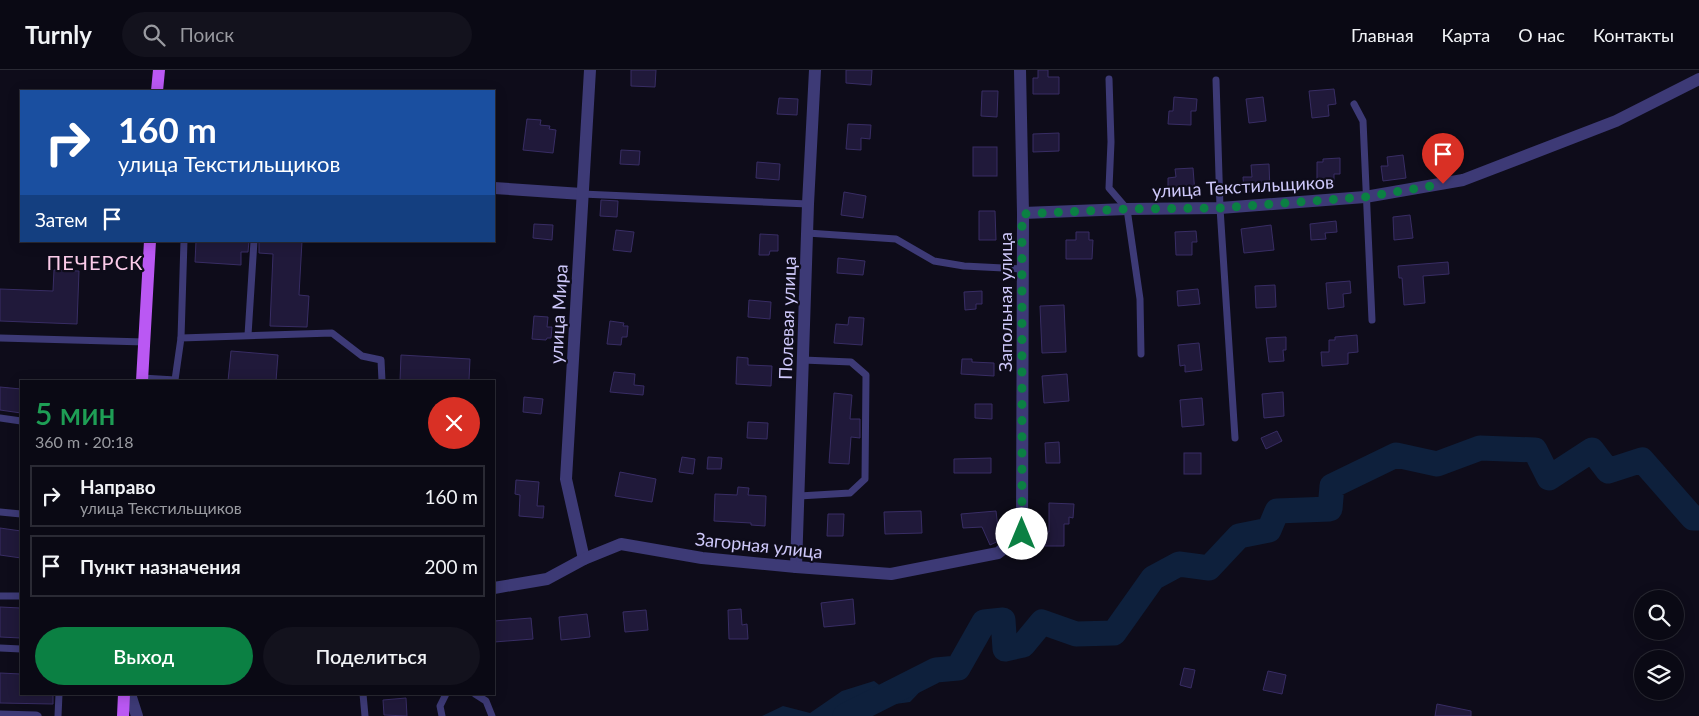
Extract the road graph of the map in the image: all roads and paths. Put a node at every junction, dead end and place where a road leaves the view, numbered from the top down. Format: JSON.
{"nodes":[{"id":1,"x":158,"y":70,"type":"edge"},
{"id":2,"x":590,"y":70,"type":"edge"},
{"id":3,"x":815,"y":70,"type":"edge"},
{"id":4,"x":1020,"y":70,"type":"edge"},
{"id":5,"x":1109,"y":79,"type":"dead end"},
{"id":6,"x":1699,"y":79,"type":"edge"},
{"id":7,"x":1216,"y":80,"type":"dead end"},
{"id":8,"x":158,"y":90,"type":"edge"},
{"id":9,"x":1354,"y":104,"type":"dead end"},
{"id":10,"x":495,"y":188,"type":"edge"},
{"id":11,"x":582,"y":194,"type":"junction"},
{"id":12,"x":1365,"y":197,"type":"junction"},
{"id":13,"x":808,"y":204,"type":"junction"},
{"id":14,"x":1220,"y":208,"type":"junction"},
{"id":15,"x":1127,"y":209,"type":"junction"},
{"id":16,"x":1022,"y":214,"type":"junction"},
{"id":17,"x":807,"y":233,"type":"junction"},
{"id":18,"x":150,"y":242,"type":"edge"},
{"id":19,"x":184,"y":242,"type":"edge"},
{"id":20,"x":254,"y":242,"type":"edge"},
{"id":21,"x":1022,"y":269,"type":"junction"},
{"id":22,"x":1372,"y":320,"type":"dead end"},
{"id":23,"x":248,"y":335,"type":"junction"},
{"id":24,"x":0,"y":338,"type":"edge"},
{"id":25,"x":181,"y":338,"type":"junction"},
{"id":26,"x":145,"y":342,"type":"junction"},
{"id":27,"x":1141,"y":354,"type":"dead end"},
{"id":28,"x":803,"y":360,"type":"junction"},
{"id":29,"x":142,"y":379,"type":"edge"},
{"id":30,"x":382,"y":380,"type":"edge"},
{"id":31,"x":0,"y":418,"type":"edge"},
{"id":32,"x":20,"y":421,"type":"edge"},
{"id":33,"x":1235,"y":438,"type":"dead end"},
{"id":34,"x":799,"y":496,"type":"junction"},
{"id":35,"x":0,"y":512,"type":"edge"},
{"id":36,"x":20,"y":514,"type":"edge"},
{"id":37,"x":1022,"y":534,"type":"joint"},
{"id":38,"x":584,"y":559,"type":"junction"},
{"id":39,"x":796,"y":567,"type":"junction"},
{"id":40,"x":495,"y":588,"type":"edge"},
{"id":41,"x":0,"y":596,"type":"edge"},
{"id":42,"x":20,"y":596,"type":"edge"},
{"id":43,"x":0,"y":648,"type":"edge"},
{"id":44,"x":20,"y":649,"type":"edge"},
{"id":45,"x":59,"y":695,"type":"edge"},
{"id":46,"x":124,"y":695,"type":"edge"},
{"id":47,"x":130,"y":695,"type":"edge"},
{"id":48,"x":363,"y":695,"type":"edge"},
{"id":49,"x":446,"y":695,"type":"edge"},
{"id":50,"x":477,"y":695,"type":"edge"},
{"id":51,"x":0,"y":714,"type":"edge"},
{"id":52,"x":38,"y":716,"type":"edge"},
{"id":53,"x":58,"y":716,"type":"edge"},
{"id":54,"x":123,"y":716,"type":"edge"},
{"id":55,"x":138,"y":716,"type":"edge"},
{"id":56,"x":365,"y":716,"type":"edge"},
{"id":57,"x":442,"y":716,"type":"edge"},
{"id":58,"x":492,"y":716,"type":"edge"}],
"edges":[{"from":1,"to":8,"type":"main road"},
{"from":2,"to":11,"type":"street","name":"улица Мира"},
{"from":3,"to":13,"type":"street","name":"Полевая улица"},
{"from":4,"to":16,"type":"street","name":"Запольная улица"},
{"from":5,"to":15,"type":"lane"},
{"from":6,"to":12,"type":"street","name":"улица Текстильщиков"},
{"from":7,"to":14,"type":"lane"},
{"from":9,"to":12,"type":"lane"},
{"from":10,"to":11,"type":"street"},
{"from":11,"to":13,"type":"lane"},
{"from":11,"to":38,"type":"street","name":"улица Мира"},
{"from":12,"to":14,"type":"street","name":"улица Текстильщиков"},
{"from":12,"to":22,"type":"lane"},
{"from":13,"to":17,"type":"street","name":"Полевая улица"},
{"from":14,"to":15,"type":"street","name":"улица Текстильщиков"},
{"from":14,"to":33,"type":"lane"},
{"from":15,"to":16,"type":"street","name":"улица Текстильщиков"},
{"from":15,"to":27,"type":"lane"},
{"from":16,"to":21,"type":"street","name":"Запольная улица"},
{"from":17,"to":21,"type":"lane"},
{"from":17,"to":28,"type":"street","name":"Полевая улица"},
{"from":18,"to":26,"type":"main road"},
{"from":19,"to":25,"type":"lane"},
{"from":20,"to":23,"type":"lane"},
{"from":21,"to":37,"type":"street","name":"Запольная улица"},
{"from":23,"to":25,"type":"lane"},
{"from":23,"to":30,"type":"lane"},
{"from":24,"to":26,"type":"lane"},
{"from":25,"to":29,"type":"lane"},
{"from":26,"to":29,"type":"main road"},
{"from":28,"to":34,"type":"street","name":"Полевая улица"},
{"from":28,"to":34,"type":"lane"},
{"from":31,"to":32,"type":"lane"},
{"from":34,"to":39,"type":"street","name":"Полевая улица"},
{"from":35,"to":36,"type":"lane"},
{"from":37,"to":39,"type":"street","name":"Загорная улица"},
{"from":38,"to":39,"type":"street","name":"Загорная улица"},
{"from":38,"to":40,"type":"street","name":"Загорная улица"},
{"from":41,"to":42,"type":"lane"},
{"from":43,"to":44,"type":"lane"},
{"from":45,"to":53,"type":"lane"},
{"from":46,"to":54,"type":"main road"},
{"from":47,"to":55,"type":"street"},
{"from":48,"to":56,"type":"lane"},
{"from":49,"to":57,"type":"lane"},
{"from":50,"to":58,"type":"lane"},
{"from":51,"to":52,"type":"lane"}]}
